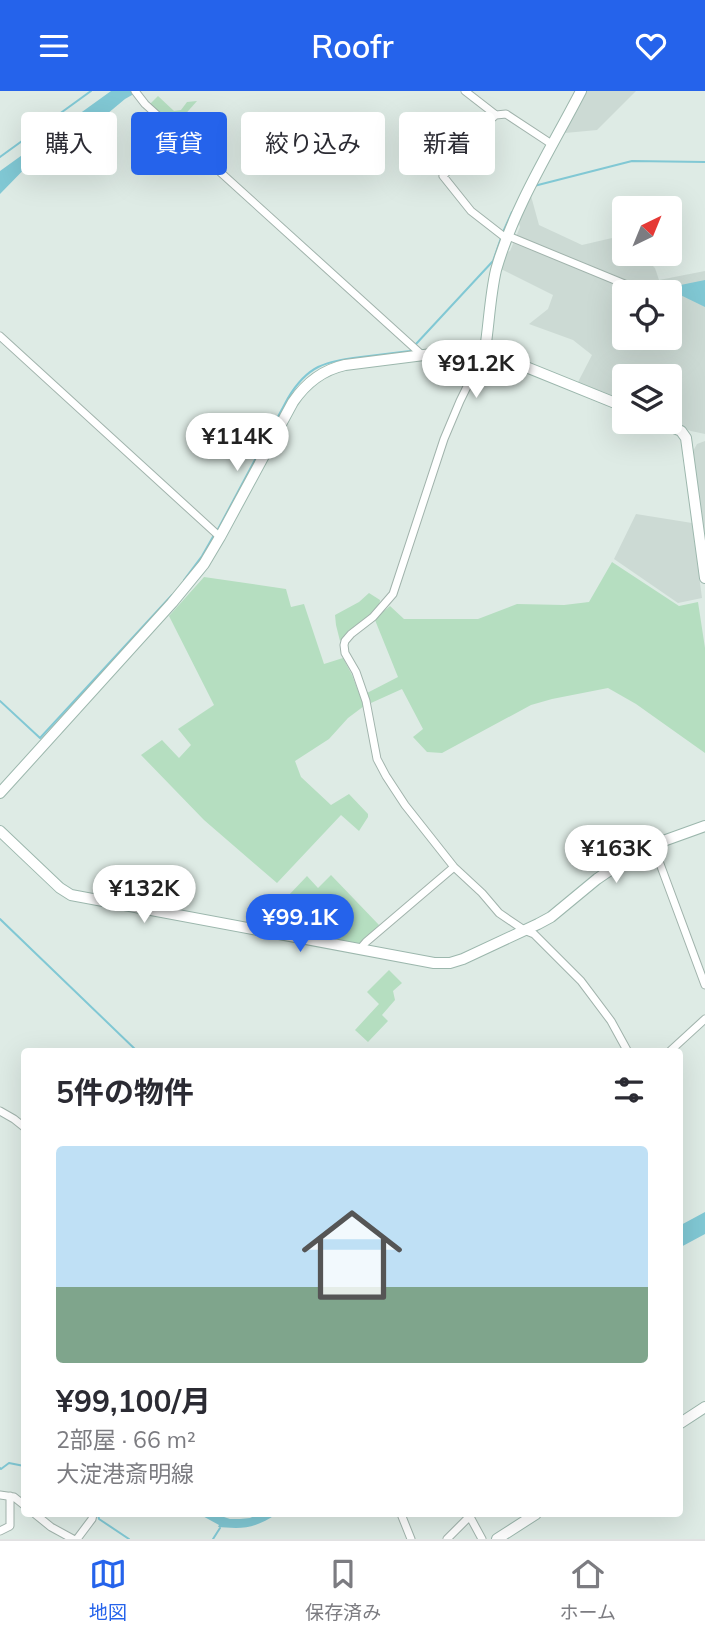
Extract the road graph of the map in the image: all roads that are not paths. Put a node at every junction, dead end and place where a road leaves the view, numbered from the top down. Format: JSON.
{"nodes":[{"id":1,"x":135,"y":91,"type":"edge"},
{"id":2,"x":465,"y":91,"type":"edge"},
{"id":3,"x":581,"y":91,"type":"edge"},
{"id":4,"x":496,"y":115,"type":"junction"},
{"id":5,"x":553,"y":145,"type":"junction"},
{"id":6,"x":504,"y":236,"type":"junction"},
{"id":7,"x":614,"y":280,"type":"edge"},
{"id":8,"x":0,"y":336,"type":"edge"},
{"id":9,"x":416,"y":350,"type":"junction"},
{"id":10,"x":485,"y":350,"type":"junction"},
{"id":11,"x":612,"y":402,"type":"edge"},
{"id":12,"x":682,"y":432,"type":"edge"},
{"id":13,"x":217,"y":534,"type":"junction"},
{"id":14,"x":705,"y":578,"type":"edge"},
{"id":15,"x":0,"y":793,"type":"edge"},
{"id":16,"x":705,"y":826,"type":"edge"},
{"id":17,"x":0,"y":831,"type":"edge"},
{"id":18,"x":653,"y":845,"type":"junction"},
{"id":19,"x":454,"y":867,"type":"junction"},
{"id":20,"x":524,"y":930,"type":"junction"},
{"id":21,"x":360,"y":949,"type":"junction"},
{"id":22,"x":705,"y":985,"type":"edge"},
{"id":23,"x":705,"y":1019,"type":"edge"},
{"id":24,"x":626,"y":1048,"type":"edge"},
{"id":25,"x":673,"y":1048,"type":"edge"},
{"id":26,"x":0,"y":1111,"type":"edge"},
{"id":27,"x":21,"y":1125,"type":"edge"},
{"id":28,"x":705,"y":1407,"type":"edge"},
{"id":29,"x":683,"y":1421,"type":"edge"},
{"id":30,"x":0,"y":1495,"type":"edge"},
{"id":31,"x":10,"y":1496,"type":"junction"},
{"id":32,"x":21,"y":1502,"type":"edge"},
{"id":33,"x":39,"y":1517,"type":"edge"},
{"id":34,"x":92,"y":1517,"type":"edge"},
{"id":35,"x":402,"y":1517,"type":"edge"},
{"id":36,"x":467,"y":1517,"type":"edge"},
{"id":37,"x":470,"y":1517,"type":"edge"},
{"id":38,"x":531,"y":1517,"type":"edge"},
{"id":39,"x":0,"y":1531,"type":"edge"},
{"id":40,"x":58,"y":1535,"type":"edge"},
{"id":41,"x":75,"y":1539,"type":"edge"},
{"id":42,"x":411,"y":1539,"type":"edge"},
{"id":43,"x":447,"y":1539,"type":"edge"},
{"id":44,"x":484,"y":1539,"type":"edge"},
{"id":45,"x":495,"y":1539,"type":"edge"}],
"edges":[{"from":1,"to":9,"type":"street"},
{"from":2,"to":4,"type":"street"},
{"from":3,"to":5,"type":"street"},
{"from":4,"to":5,"type":"street"},
{"from":4,"to":6,"type":"street"},
{"from":5,"to":6,"type":"street"},
{"from":6,"to":7,"type":"street"},
{"from":6,"to":10,"type":"street"},
{"from":8,"to":13,"type":"street"},
{"from":9,"to":10,"type":"street"},
{"from":9,"to":13,"type":"street"},
{"from":10,"to":11,"type":"street"},
{"from":10,"to":19,"type":"street"},
{"from":12,"to":14,"type":"street"},
{"from":13,"to":15,"type":"street"},
{"from":16,"to":18,"type":"street"},
{"from":17,"to":21,"type":"street"},
{"from":18,"to":20,"type":"street"},
{"from":18,"to":22,"type":"street"},
{"from":19,"to":20,"type":"street"},
{"from":19,"to":21,"type":"street"},
{"from":20,"to":21,"type":"street"},
{"from":20,"to":24,"type":"street"},
{"from":23,"to":25,"type":"street"},
{"from":26,"to":27,"type":"street"},
{"from":28,"to":29,"type":"street"},
{"from":30,"to":31,"type":"street"},
{"from":31,"to":32,"type":"street"},
{"from":31,"to":39,"type":"street"},
{"from":33,"to":40,"type":"street"},
{"from":34,"to":41,"type":"street"},
{"from":35,"to":42,"type":"street"},
{"from":36,"to":43,"type":"street"},
{"from":37,"to":44,"type":"street"},
{"from":38,"to":45,"type":"street"},
{"from":40,"to":41,"type":"street"},
{"from":44,"to":45,"type":"street"}]}
